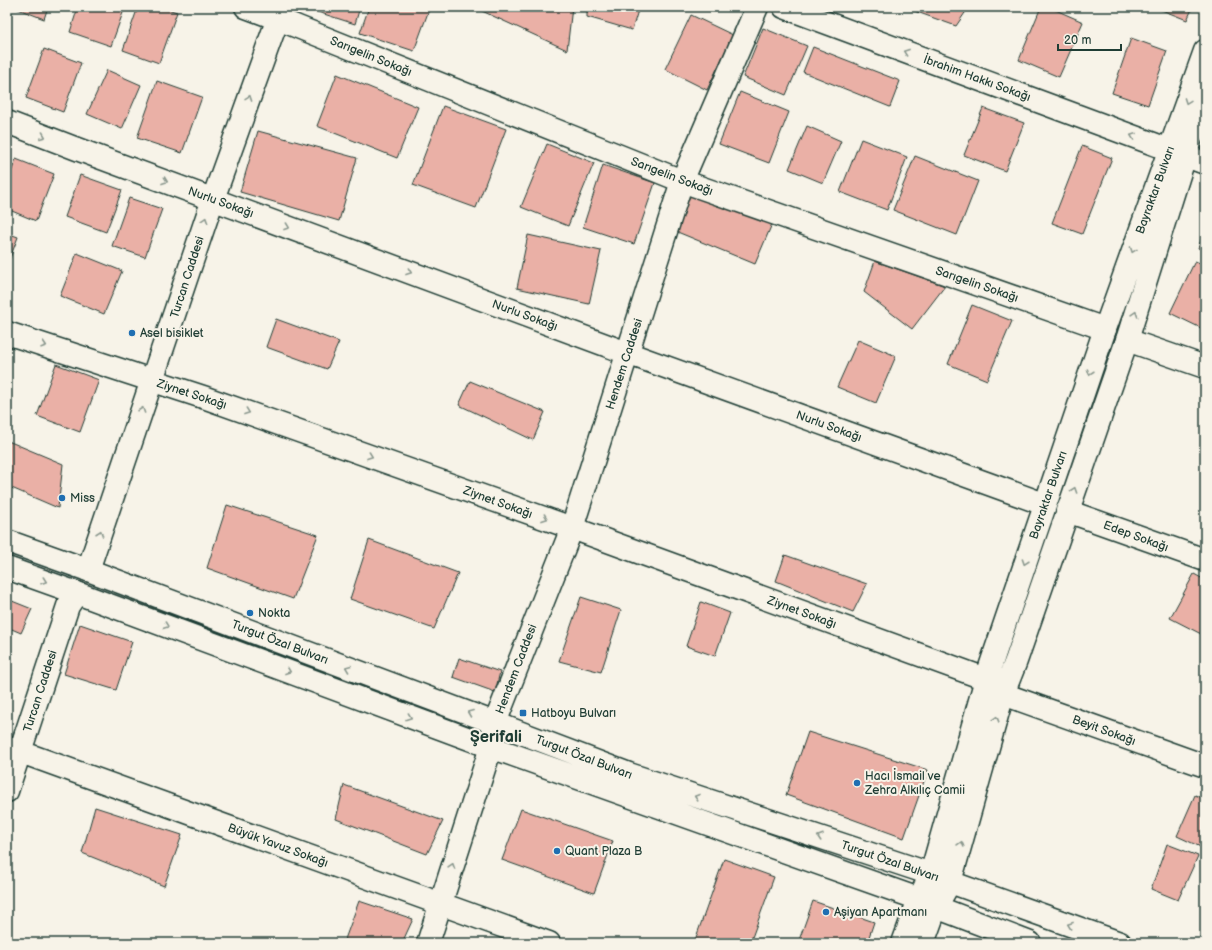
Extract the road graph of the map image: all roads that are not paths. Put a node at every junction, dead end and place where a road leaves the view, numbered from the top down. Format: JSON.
{"nodes":[{"id":1,"x":246,"y":7,"type":"edge"},
{"id":2,"x":757,"y":7,"type":"edge"},
{"id":3,"x":784,"y":7,"type":"edge"},
{"id":4,"x":280,"y":13,"type":"edge"},
{"id":5,"x":1205,"y":52,"type":"edge"},
{"id":6,"x":1205,"y":98,"type":"edge"},
{"id":7,"x":7,"y":122,"type":"edge"},
{"id":8,"x":1177,"y":153,"type":"junction"},
{"id":9,"x":1205,"y":163,"type":"edge"},
{"id":10,"x":682,"y":181,"type":"junction"},
{"id":11,"x":213,"y":199,"type":"junction"},
{"id":12,"x":1105,"y":328,"type":"junction"},
{"id":13,"x":7,"y":333,"type":"edge"},
{"id":14,"x":1126,"y":340,"type":"junction"},
{"id":15,"x":627,"y":353,"type":"junction"},
{"id":16,"x":1205,"y":368,"type":"edge"},
{"id":17,"x":152,"y":381,"type":"junction"},
{"id":18,"x":1044,"y":504,"type":"junction"},
{"id":19,"x":1067,"y":511,"type":"junction"},
{"id":20,"x":572,"y":528,"type":"junction"},
{"id":21,"x":7,"y":541,"type":"edge"},
{"id":22,"x":1205,"y":560,"type":"edge"},
{"id":23,"x":7,"y":568,"type":"edge"},
{"id":24,"x":88,"y":570,"type":"junction"},
{"id":25,"x":77,"y":593,"type":"junction"},
{"id":26,"x":986,"y":679,"type":"junction"},
{"id":27,"x":1003,"y":694,"type":"junction"},
{"id":28,"x":495,"y":723,"type":"junction"},
{"id":29,"x":491,"y":747,"type":"junction"},
{"id":30,"x":13,"y":749,"type":"edge"},
{"id":31,"x":1205,"y":766,"type":"edge"},
{"id":32,"x":7,"y":791,"type":"edge"},
{"id":33,"x":940,"y":878,"type":"junction"},
{"id":34,"x":440,"y":903,"type":"junction"},
{"id":35,"x":928,"y":903,"type":"junction"},
{"id":36,"x":428,"y":943,"type":"edge"},
{"id":37,"x":549,"y":943,"type":"edge"},
{"id":38,"x":903,"y":943,"type":"edge"},
{"id":39,"x":923,"y":943,"type":"edge"},
{"id":40,"x":1030,"y":943,"type":"edge"},
{"id":41,"x":1120,"y":943,"type":"edge"}],
"edges":[{"from":1,"to":4,"type":"street","name":"Sarıgelin Sokağı"},
{"from":2,"to":10,"type":"street","name":"Hendem Caddesi"},
{"from":8,"to":3,"type":"street","name":"İbrahim Hakkı Sokağı","one_way":true},
{"from":4,"to":10,"type":"street","name":"Sarıgelin Sokağı"},
{"from":11,"to":4,"type":"street","name":"Turcan Caddesi","one_way":true},
{"from":5,"to":8,"type":"street","name":"Bayraktar Bulvarı","one_way":true},
{"from":6,"to":8,"type":"street","name":"Bayraktar Bulvarı"},
{"from":7,"to":11,"type":"street","name":"Nurlu Sokağı","one_way":true},
{"from":8,"to":9,"type":"street","name":"İbrahim Hakkı Sokağı"},
{"from":8,"to":12,"type":"street","name":"Bayraktar Bulvarı","one_way":true},
{"from":14,"to":8,"type":"street","name":"Bayraktar Bulvarı","one_way":true},
{"from":10,"to":12,"type":"street","name":"Sarıgelin Sokağı"},
{"from":10,"to":15,"type":"street","name":"Hendem Caddesi"},
{"from":11,"to":15,"type":"street","name":"Nurlu Sokağı","one_way":true},
{"from":17,"to":11,"type":"street","name":"Turcan Caddesi","one_way":true},
{"from":12,"to":18,"type":"street","name":"Bayraktar Bulvarı","one_way":true},
{"from":13,"to":17,"type":"street","name":"Ziynet Sokağı","one_way":true},
{"from":14,"to":16,"type":"street"},
{"from":19,"to":14,"type":"street","name":"Bayraktar Bulvarı","one_way":true},
{"from":15,"to":18,"type":"street","name":"Nurlu Sokağı"},
{"from":15,"to":20,"type":"street","name":"Hendem Caddesi"},
{"from":17,"to":20,"type":"street","name":"Ziynet Sokağı","one_way":true},
{"from":24,"to":17,"type":"street","name":"Turcan Caddesi","one_way":true},
{"from":18,"to":26,"type":"street","name":"Bayraktar Bulvarı","one_way":true},
{"from":19,"to":22,"type":"street","name":"Edep Sokağı"},
{"from":19,"to":27,"type":"street","name":"Bayraktar Bulvarı"},
{"from":20,"to":26,"type":"street","name":"Ziynet Sokağı"},
{"from":20,"to":28,"type":"street","name":"Hendem Caddesi"},
{"from":21,"to":24,"type":"street","name":"Turgut Özal Bulvarı"},
{"from":23,"to":25,"type":"street","name":"Turgut Özal Bulvarı","one_way":true},
{"from":28,"to":24,"type":"street","name":"Turgut Özal Bulvarı","one_way":true},
{"from":25,"to":29,"type":"street","name":"Turgut Özal Bulvarı","one_way":true},
{"from":25,"to":30,"type":"street","name":"Turcan Caddesi"},
{"from":26,"to":33,"type":"street","name":"Bayraktar Bulvarı"},
{"from":27,"to":31,"type":"street","name":"Beyit Sokağı"},
{"from":33,"to":27,"type":"street","name":"Bayraktar Bulvarı","one_way":true},
{"from":33,"to":28,"type":"street","name":"Turgut Özal Bulvarı","one_way":true},
{"from":34,"to":29,"type":"street","one_way":true},
{"from":29,"to":35,"type":"street","name":"Turgut Özal Bulvarı"},
{"from":30,"to":32,"type":"street","name":"Turcan Caddesi"},
{"from":30,"to":34,"type":"street","name":"Büyük Yavuz Sokağı"},
{"from":33,"to":35,"type":"street","name":"Bayraktar Bulvarı"},
{"from":41,"to":33,"type":"street","name":"Turgut Özal Bulvarı","one_way":true},
{"from":34,"to":36,"type":"street"},
{"from":34,"to":37,"type":"street","name":"Büyük Yavuz Sokağı"},
{"from":35,"to":38,"type":"street","name":"Bayraktar Bulvarı"},
{"from":35,"to":39,"type":"street","name":"Bayraktar Bulvarı"},
{"from":35,"to":40,"type":"street","name":"Turgut Özal Bulvarı"}]}
